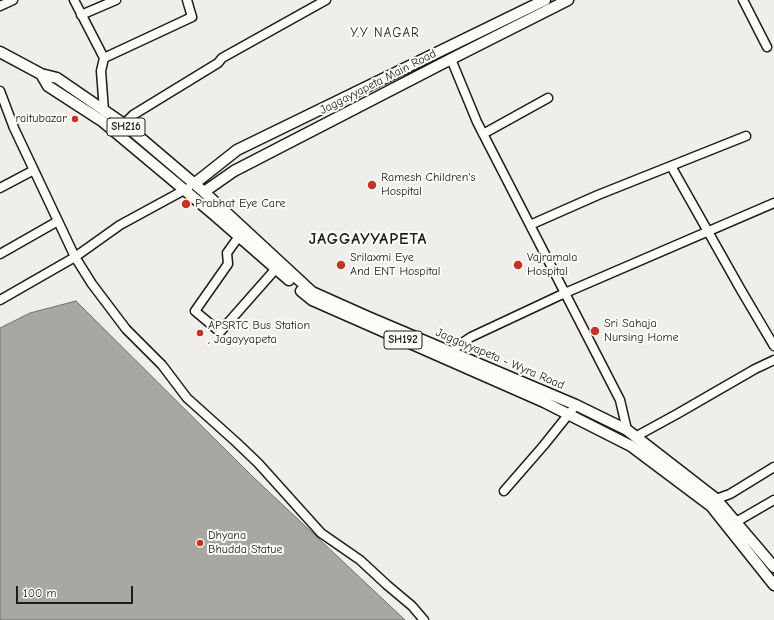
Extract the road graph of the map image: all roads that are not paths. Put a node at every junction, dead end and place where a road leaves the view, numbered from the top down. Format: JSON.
{"nodes":[{"id":1,"x":13,"y":0,"type":"edge"},
{"id":2,"x":74,"y":0,"type":"edge"},
{"id":3,"x":116,"y":0,"type":"edge"},
{"id":4,"x":187,"y":0,"type":"edge"},
{"id":5,"x":326,"y":0,"type":"edge"},
{"id":6,"x":545,"y":0,"type":"edge"},
{"id":7,"x":568,"y":0,"type":"edge"},
{"id":8,"x":743,"y":0,"type":"edge"},
{"id":9,"x":0,"y":6,"type":"edge"},
{"id":10,"x":82,"y":15,"type":"junction"},
{"id":11,"x":767,"y":48,"type":"dead end"},
{"id":12,"x":0,"y":52,"type":"edge"},
{"id":13,"x":104,"y":58,"type":"junction"},
{"id":14,"x":451,"y":59,"type":"junction"},
{"id":15,"x":41,"y":74,"type":"junction"},
{"id":16,"x":0,"y":91,"type":"edge"},
{"id":17,"x":548,"y":98,"type":"dead end"},
{"id":18,"x":104,"y":111,"type":"junction"},
{"id":19,"x":124,"y":124,"type":"junction"},
{"id":20,"x":483,"y":134,"type":"junction"},
{"id":21,"x":746,"y":136,"type":"dead end"},
{"id":22,"x":671,"y":166,"type":"junction"},
{"id":23,"x":34,"y":170,"type":"junction"},
{"id":24,"x":194,"y":184,"type":"junction"},
{"id":25,"x":0,"y":188,"type":"edge"},
{"id":26,"x":184,"y":190,"type":"junction"},
{"id":27,"x":204,"y":192,"type":"junction"},
{"id":28,"x":774,"y":203,"type":"edge"},
{"id":29,"x":58,"y":221,"type":"junction"},
{"id":30,"x":530,"y":225,"type":"junction"},
{"id":31,"x":708,"y":231,"type":"junction"},
{"id":32,"x":242,"y":233,"type":"junction"},
{"id":33,"x":0,"y":254,"type":"edge"},
{"id":34,"x":75,"y":257,"type":"junction"},
{"id":35,"x":279,"y":266,"type":"junction"},
{"id":36,"x":565,"y":293,"type":"junction"},
{"id":37,"x":0,"y":300,"type":"edge"},
{"id":38,"x":774,"y":346,"type":"edge"},
{"id":39,"x":452,"y":352,"type":"junction"},
{"id":40,"x":774,"y":360,"type":"edge"},
{"id":41,"x":576,"y":405,"type":"junction"},
{"id":42,"x":569,"y":415,"type":"junction"},
{"id":43,"x":627,"y":430,"type":"junction"},
{"id":44,"x":635,"y":437,"type":"junction"},
{"id":45,"x":774,"y":467,"type":"edge"},
{"id":46,"x":504,"y":491,"type":"dead end"},
{"id":47,"x":716,"y":499,"type":"junction"},
{"id":48,"x":774,"y":500,"type":"edge"},
{"id":49,"x":736,"y":522,"type":"junction"},
{"id":50,"x":774,"y":567,"type":"edge"},
{"id":51,"x":774,"y":585,"type":"edge"},
{"id":52,"x":424,"y":620,"type":"edge"}],
"edges":[{"from":1,"to":9,"type":"street"},
{"from":2,"to":10,"type":"street"},
{"from":3,"to":10,"type":"street"},
{"from":4,"to":13,"type":"street"},
{"from":5,"to":19,"type":"street"},
{"from":6,"to":24,"type":"main road"},
{"from":7,"to":14,"type":"main road","name":"Jaggayyapeta Main Road"},
{"from":8,"to":11,"type":"street"},
{"from":10,"to":13,"type":"street"},
{"from":12,"to":15,"type":"main road","number":"SH216"},
{"from":13,"to":18,"type":"street"},
{"from":14,"to":20,"type":"street"},
{"from":14,"to":27,"type":"main road","name":"Jaggayyapeta Main Road"},
{"from":15,"to":18,"type":"main road","number":"SH216"},
{"from":15,"to":26,"type":"main road","number":"SH192"},
{"from":16,"to":23,"type":"street"},
{"from":17,"to":20,"type":"street"},
{"from":18,"to":19,"type":"main road","number":"SH216"},
{"from":19,"to":24,"type":"main road","number":"SH216"},
{"from":20,"to":30,"type":"street"},
{"from":21,"to":22,"type":"street"},
{"from":22,"to":30,"type":"street"},
{"from":22,"to":31,"type":"street"},
{"from":23,"to":25,"type":"street"},
{"from":23,"to":29,"type":"street"},
{"from":24,"to":26,"type":"street"},
{"from":24,"to":27,"type":"main road","number":"SH216"},
{"from":26,"to":32,"type":"main road","number":"SH192"},
{"from":26,"to":34,"type":"street"},
{"from":27,"to":32,"type":"main road","name":"Jaggayyapeta - Wyra Road","number":"SH192"},
{"from":28,"to":31,"type":"street"},
{"from":29,"to":33,"type":"street"},
{"from":29,"to":34,"type":"street"},
{"from":30,"to":36,"type":"street"},
{"from":31,"to":36,"type":"street"},
{"from":31,"to":38,"type":"street"},
{"from":32,"to":35,"type":"main road","name":"Jaggayyapeta - Wyra Road","number":"SH192"},
{"from":32,"to":35,"type":"street"},
{"from":34,"to":37,"type":"street"},
{"from":34,"to":52,"type":"street"},
{"from":35,"to":39,"type":"main road","name":"Jaggayyapeta - Wyra Road","number":"SH192"},
{"from":35,"to":42,"type":"main road","number":"SH192"},
{"from":36,"to":39,"type":"street"},
{"from":36,"to":43,"type":"street"},
{"from":39,"to":41,"type":"main road","name":"Jaggayyapeta - Wyra Road","number":"SH192"},
{"from":40,"to":44,"type":"street"},
{"from":41,"to":42,"type":"street"},
{"from":41,"to":43,"type":"main road","name":"Jaggayyapeta - Wyra Road","number":"SH192"},
{"from":42,"to":46,"type":"street"},
{"from":42,"to":51,"type":"main road","number":"SH192"},
{"from":43,"to":44,"type":"main road","name":"Jaggayyapeta - Wyra Road","number":"SH192"},
{"from":44,"to":47,"type":"main road","name":"Jaggayyapeta - Wyra Road","number":"SH192"},
{"from":45,"to":47,"type":"street"},
{"from":47,"to":49,"type":"main road","name":"Jaggayyapeta - Wyra Road","number":"SH192"},
{"from":48,"to":49,"type":"street"},
{"from":49,"to":50,"type":"main road","name":"Jaggayyapeta - Wyra Road","number":"SH192"}]}
